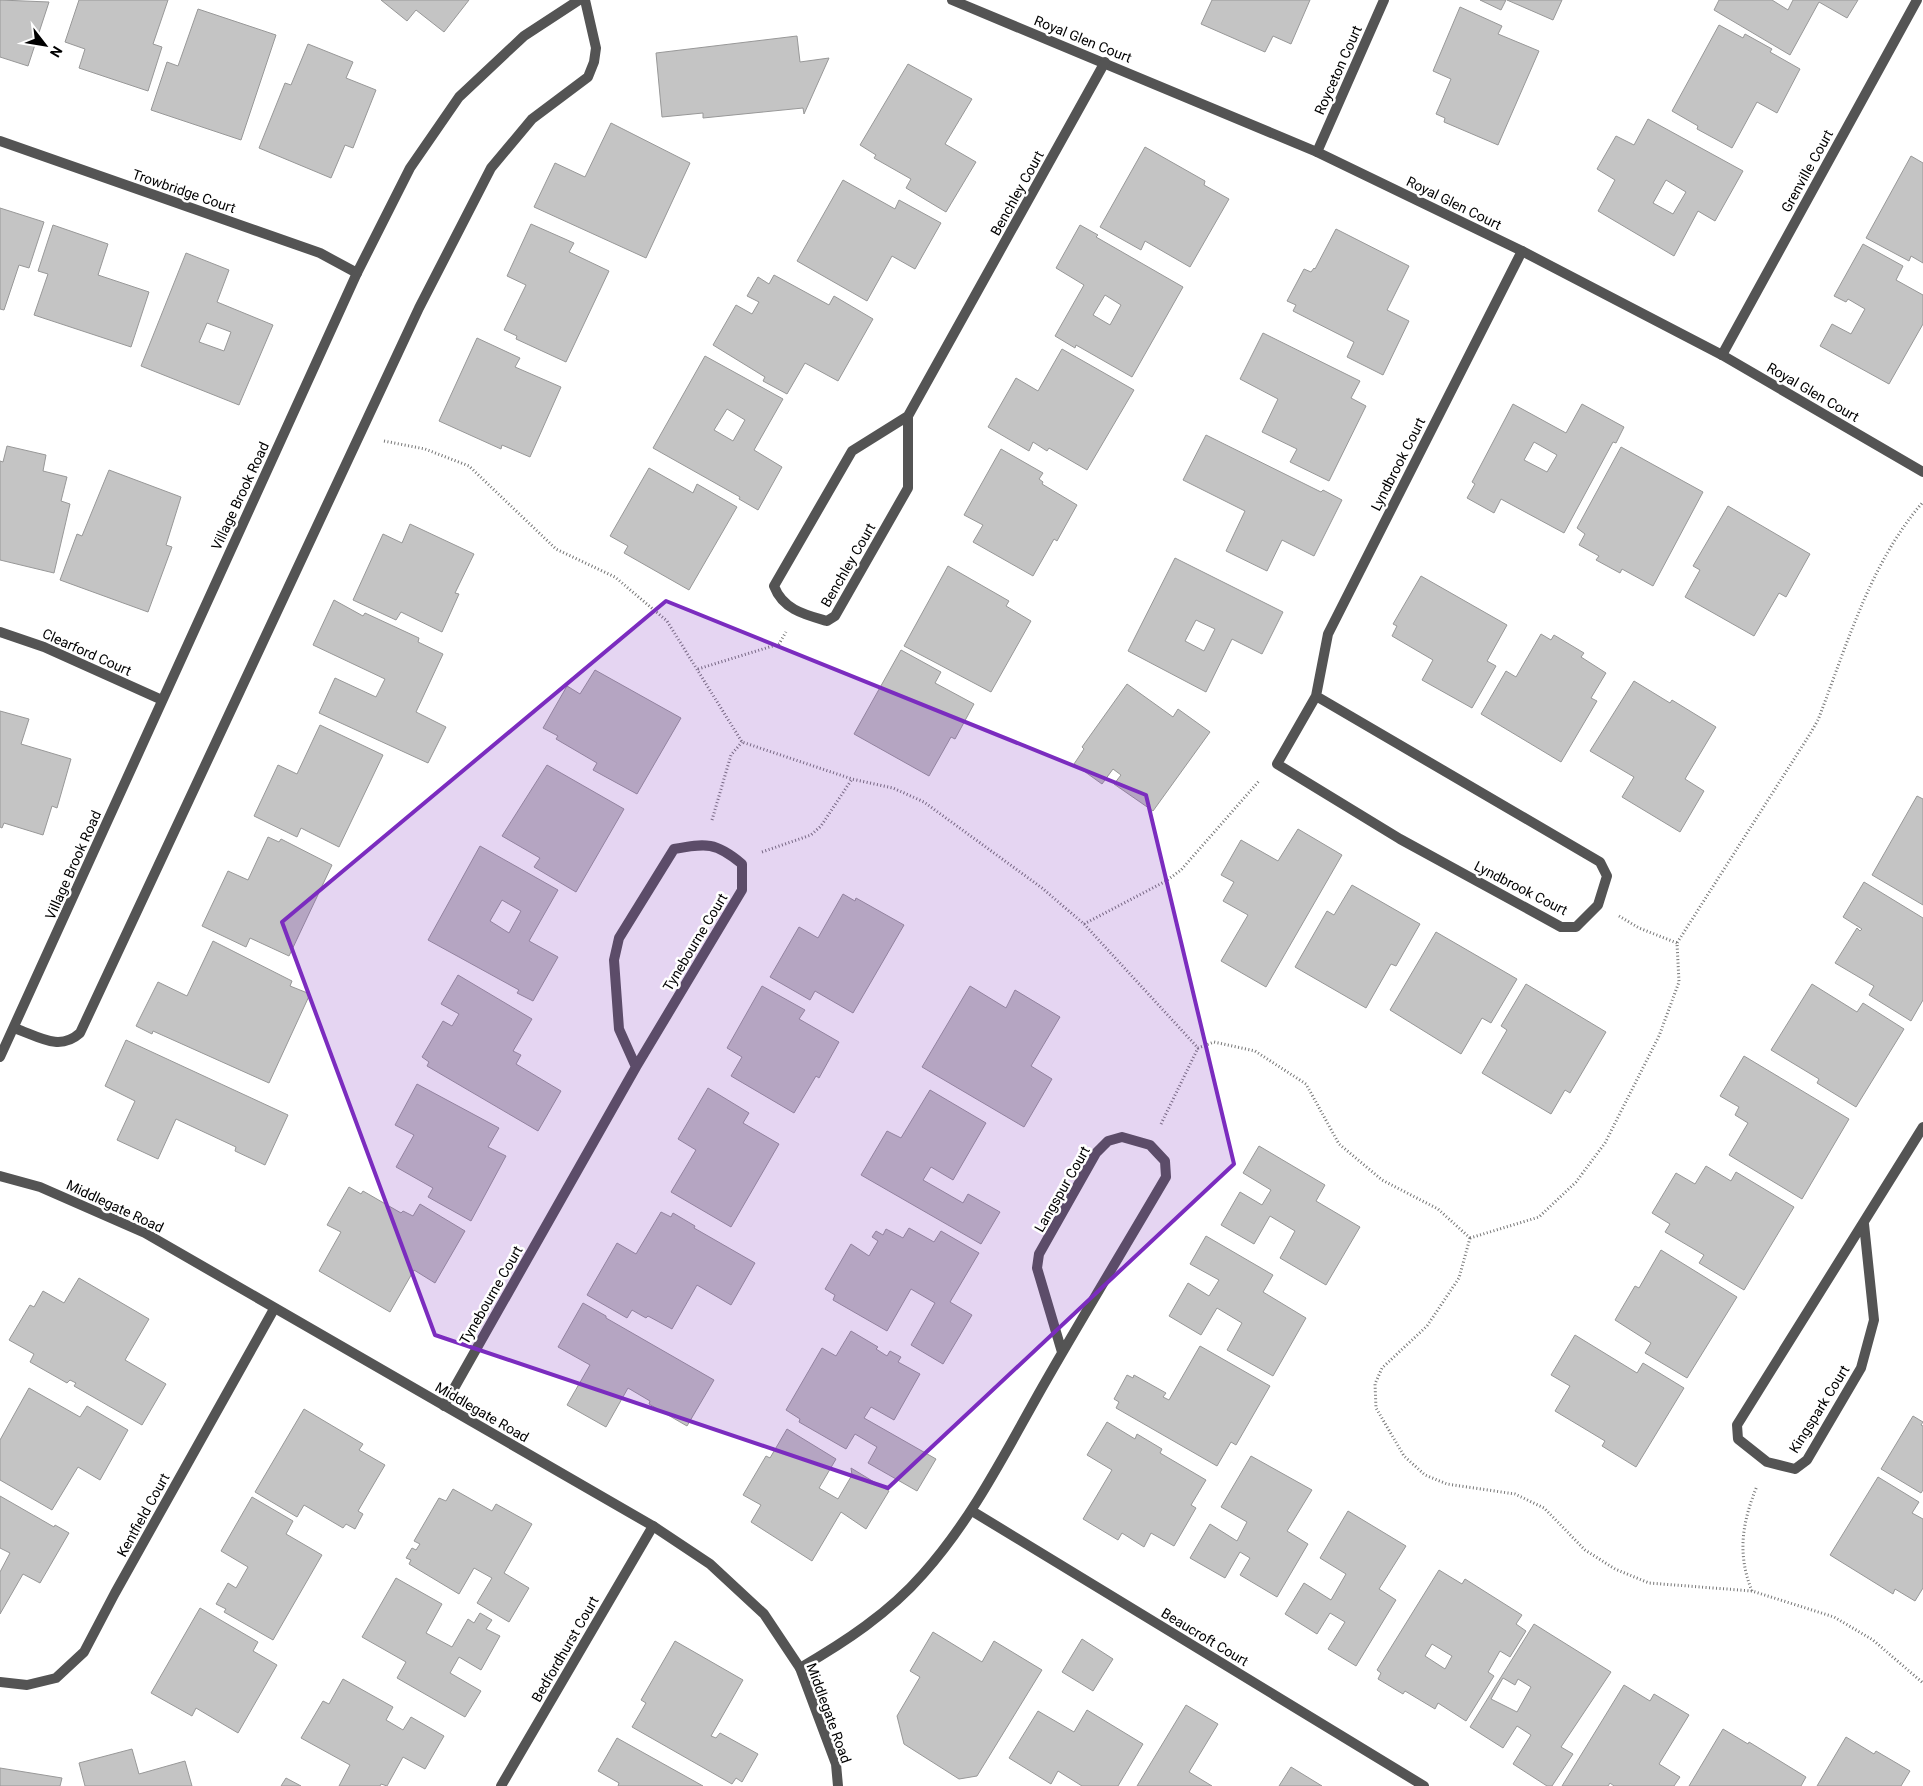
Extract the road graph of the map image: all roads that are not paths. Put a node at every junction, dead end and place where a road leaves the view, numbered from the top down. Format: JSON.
{"nodes":[{"id":1,"x":579,"y":0,"type":"edge"},
{"id":2,"x":586,"y":0,"type":"edge"},
{"id":3,"x":952,"y":0,"type":"edge"},
{"id":4,"x":1384,"y":0,"type":"edge"},
{"id":5,"x":1917,"y":0,"type":"edge"},
{"id":6,"x":1105,"y":62,"type":"junction"},
{"id":7,"x":0,"y":141,"type":"edge"},
{"id":8,"x":1317,"y":152,"type":"junction"},
{"id":9,"x":1522,"y":251,"type":"junction"},
{"id":10,"x":357,"y":274,"type":"junction"},
{"id":11,"x":1722,"y":355,"type":"junction"},
{"id":12,"x":908,"y":416,"type":"junction"},
{"id":13,"x":1923,"y":472,"type":"edge"},
{"id":14,"x":0,"y":632,"type":"edge"},
{"id":15,"x":1316,"y":696,"type":"junction"},
{"id":16,"x":162,"y":700,"type":"junction"},
{"id":17,"x":14,"y":1028,"type":"junction"},
{"id":18,"x":0,"y":1057,"type":"edge"},
{"id":19,"x":636,"y":1067,"type":"junction"},
{"id":20,"x":1923,"y":1127,"type":"edge"},
{"id":21,"x":0,"y":1176,"type":"edge"},
{"id":22,"x":1864,"y":1224,"type":"junction"},
{"id":23,"x":274,"y":1309,"type":"junction"},
{"id":24,"x":1062,"y":1352,"type":"junction"},
{"id":25,"x":444,"y":1406,"type":"junction"},
{"id":26,"x":972,"y":1511,"type":"junction"},
{"id":27,"x":653,"y":1526,"type":"junction"},
{"id":28,"x":800,"y":1668,"type":"junction"},
{"id":29,"x":0,"y":1682,"type":"edge"},
{"id":30,"x":501,"y":1786,"type":"edge"},
{"id":31,"x":838,"y":1786,"type":"edge"},
{"id":32,"x":1424,"y":1786,"type":"edge"}],
"edges":[{"from":1,"to":10,"type":"street","name":"Village Brook Road"},
{"from":2,"to":17,"type":"street"},
{"from":3,"to":6,"type":"street","name":"Royal Glen Court"},
{"from":4,"to":8,"type":"street","name":"Royceton Court"},
{"from":5,"to":11,"type":"street","name":"Grenville Court"},
{"from":6,"to":8,"type":"street","name":"Royal Glen Court"},
{"from":6,"to":12,"type":"street","name":"Benchley Court"},
{"from":7,"to":10,"type":"street","name":"Trowbridge Court"},
{"from":8,"to":9,"type":"street","name":"Royal Glen Court"},
{"from":9,"to":11,"type":"street","name":"Royal Glen Court"},
{"from":9,"to":15,"type":"street","name":"Lyndbrook Court"},
{"from":10,"to":16,"type":"street","name":"Village Brook Road"},
{"from":11,"to":13,"type":"street","name":"Royal Glen Court"},
{"from":12,"to":12,"type":"street","name":"Benchley Court"},
{"from":14,"to":16,"type":"street","name":"Clearford Court"},
{"from":15,"to":15,"type":"street","name":"Lyndbrook Court"},
{"from":16,"to":17,"type":"street","name":"Village Brook Road"},
{"from":17,"to":18,"type":"street","name":"Village Brook Road"},
{"from":19,"to":19,"type":"street","name":"Tynebourne Court"},
{"from":19,"to":25,"type":"street","name":"Tynebourne Court"},
{"from":20,"to":22,"type":"street","name":"Kingspark Court"},
{"from":21,"to":23,"type":"street","name":"Middlegate Road"},
{"from":22,"to":22,"type":"street","name":"Kingspark Court"},
{"from":23,"to":25,"type":"street","name":"Middlegate Road"},
{"from":23,"to":29,"type":"street","name":"Kentfield Court"},
{"from":24,"to":24,"type":"street","name":"Langspur Court"},
{"from":24,"to":26,"type":"street"},
{"from":25,"to":27,"type":"street","name":"Middlegate Road"},
{"from":26,"to":28,"type":"street"},
{"from":26,"to":32,"type":"street","name":"Beaucroft Court"},
{"from":27,"to":28,"type":"street","name":"Middlegate Road"},
{"from":27,"to":30,"type":"street","name":"Bedfordhurst Court"},
{"from":28,"to":31,"type":"street","name":"Middlegate Road"}]}
